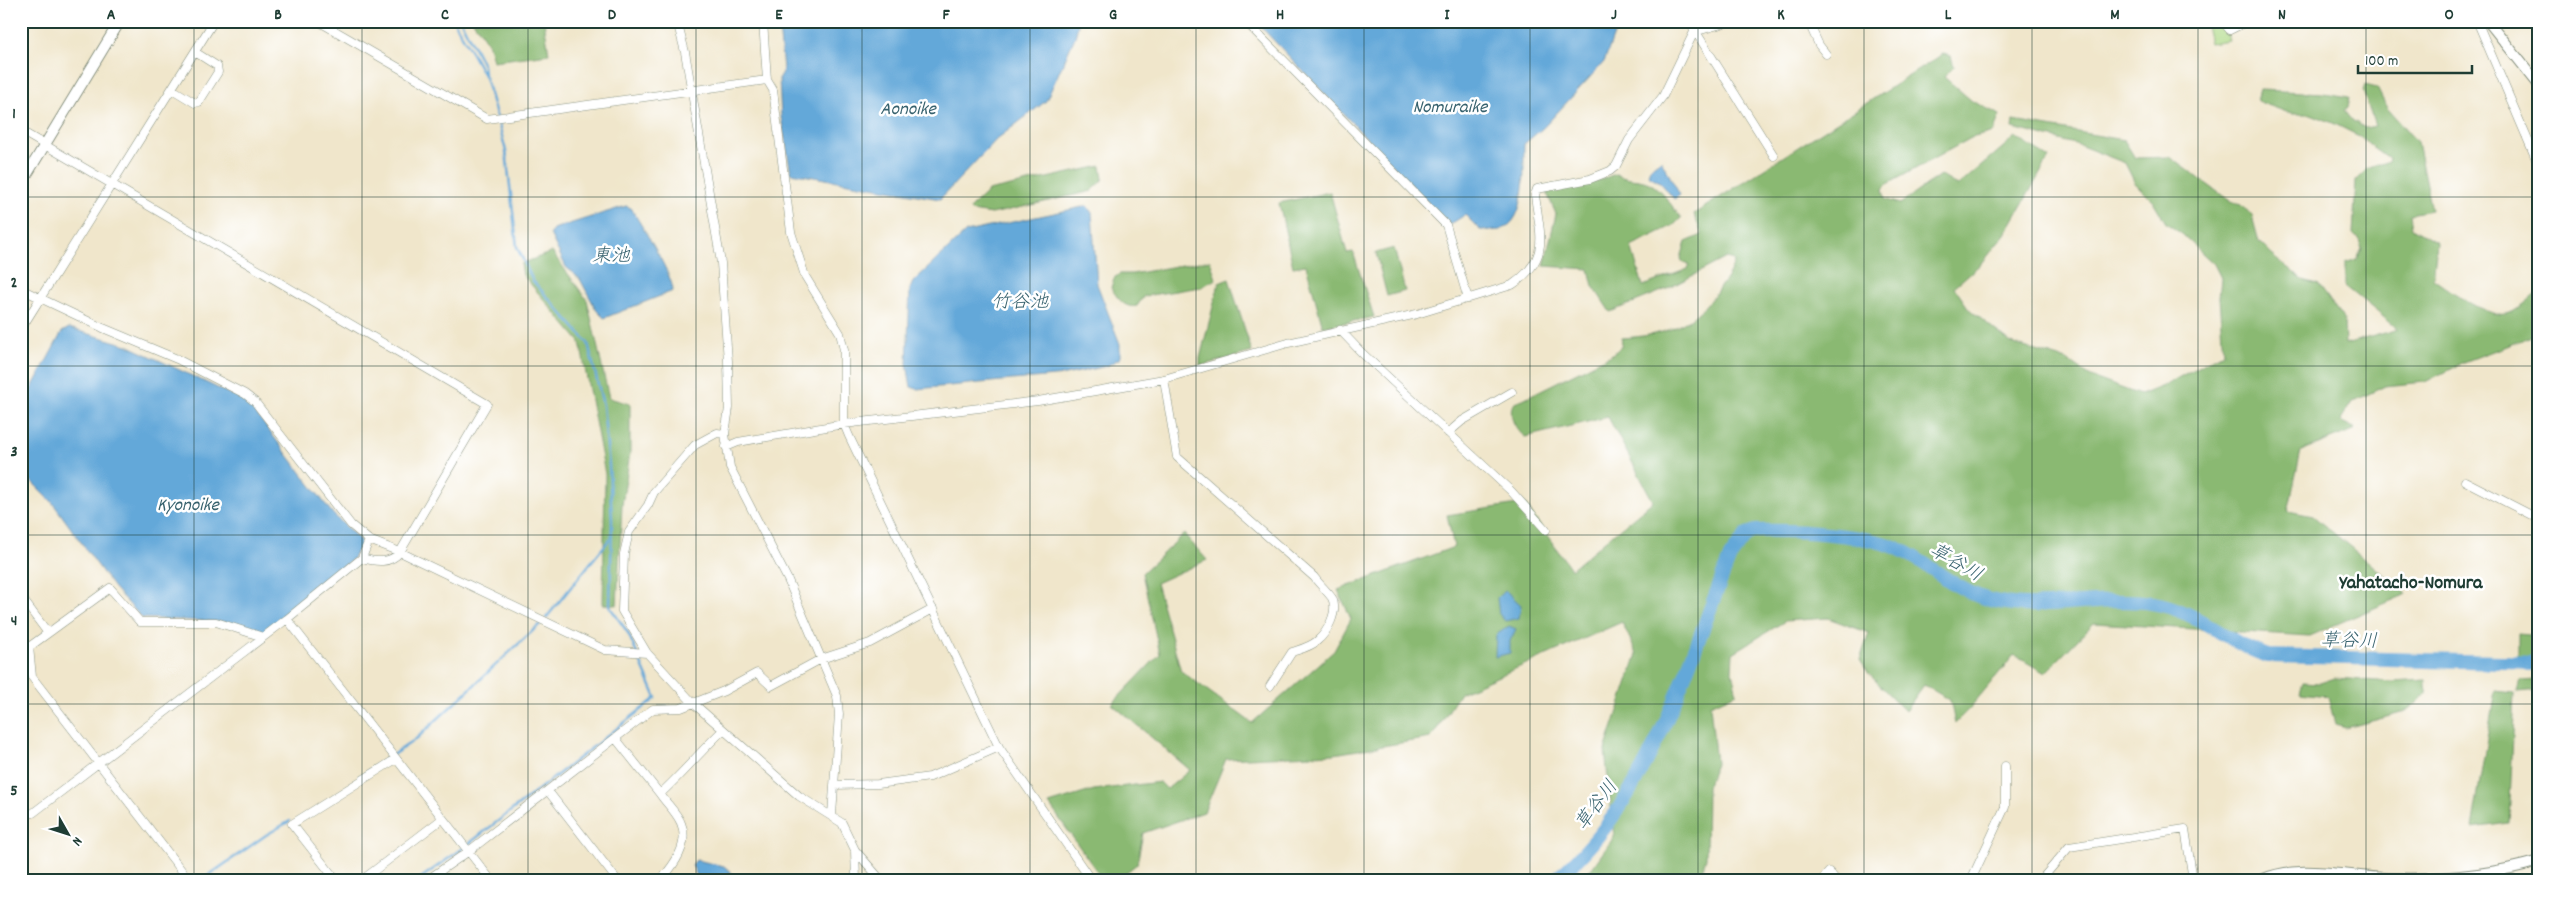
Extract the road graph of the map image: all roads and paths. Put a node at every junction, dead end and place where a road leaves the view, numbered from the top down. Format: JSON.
{"nodes":[{"id":1,"x":120,"y":21,"type":"edge"},
{"id":2,"x":214,"y":21,"type":"edge"},
{"id":3,"x":318,"y":21,"type":"edge"},
{"id":4,"x":677,"y":21,"type":"edge"},
{"id":5,"x":763,"y":21,"type":"edge"},
{"id":6,"x":1245,"y":21,"type":"edge"},
{"id":7,"x":1689,"y":21,"type":"edge"},
{"id":8,"x":1732,"y":21,"type":"edge"},
{"id":9,"x":1808,"y":21,"type":"edge"},
{"id":10,"x":2222,"y":21,"type":"edge"},
{"id":11,"x":2242,"y":21,"type":"edge"},
{"id":12,"x":2477,"y":21,"type":"edge"},
{"id":13,"x":2488,"y":21,"type":"edge"},
{"id":14,"x":1694,"y":32,"type":"junction"},
{"id":15,"x":195,"y":52,"type":"junction"},
{"id":16,"x":1826,"y":54,"type":"dead end"},
{"id":17,"x":767,"y":80,"type":"junction"},
{"id":18,"x":2539,"y":85,"type":"edge"},
{"id":19,"x":172,"y":89,"type":"junction"},
{"id":20,"x":692,"y":90,"type":"junction"},
{"id":21,"x":21,"y":131,"type":"edge"},
{"id":22,"x":46,"y":145,"type":"junction"},
{"id":23,"x":1774,"y":156,"type":"dead end"},
{"id":24,"x":2539,"y":166,"type":"edge"},
{"id":25,"x":21,"y":184,"type":"edge"},
{"id":26,"x":112,"y":184,"type":"junction"},
{"id":27,"x":21,"y":289,"type":"edge"},
{"id":28,"x":42,"y":298,"type":"junction"},
{"id":29,"x":1468,"y":299,"type":"junction"},
{"id":30,"x":21,"y":330,"type":"edge"},
{"id":31,"x":1340,"y":330,"type":"junction"},
{"id":32,"x":1164,"y":379,"type":"junction"},
{"id":33,"x":1512,"y":392,"type":"dead end"},
{"id":34,"x":844,"y":424,"type":"junction"},
{"id":35,"x":1448,"y":433,"type":"junction"},
{"id":36,"x":725,"y":434,"type":"junction"},
{"id":37,"x":726,"y":447,"type":"junction"},
{"id":38,"x":2465,"y":480,"type":"dead end"},
{"id":39,"x":2539,"y":519,"type":"edge"},
{"id":40,"x":1546,"y":530,"type":"dead end"},
{"id":41,"x":369,"y":540,"type":"junction"},
{"id":42,"x":400,"y":552,"type":"junction"},
{"id":43,"x":362,"y":558,"type":"junction"},
{"id":44,"x":21,"y":597,"type":"edge"},
{"id":45,"x":933,"y":609,"type":"junction"},
{"id":46,"x":287,"y":619,"type":"junction"},
{"id":47,"x":48,"y":633,"type":"junction"},
{"id":48,"x":264,"y":637,"type":"junction"},
{"id":49,"x":25,"y":649,"type":"edge"},
{"id":50,"x":647,"y":653,"type":"junction"},
{"id":51,"x":821,"y":659,"type":"junction"},
{"id":52,"x":1270,"y":686,"type":"dead end"},
{"id":53,"x":693,"y":703,"type":"junction"},
{"id":54,"x":723,"y":730,"type":"junction"},
{"id":55,"x":616,"y":739,"type":"junction"},
{"id":56,"x":998,"y":747,"type":"junction"},
{"id":57,"x":396,"y":759,"type":"junction"},
{"id":58,"x":99,"y":764,"type":"junction"},
{"id":59,"x":2005,"y":766,"type":"dead end"},
{"id":60,"x":834,"y":785,"type":"junction"},
{"id":61,"x":548,"y":790,"type":"junction"},
{"id":62,"x":660,"y":794,"type":"junction"},
{"id":63,"x":21,"y":815,"type":"edge"},
{"id":64,"x":832,"y":815,"type":"junction"},
{"id":65,"x":442,"y":819,"type":"junction"},
{"id":66,"x":855,"y":850,"type":"junction"},
{"id":67,"x":469,"y":851,"type":"junction"},
{"id":68,"x":2539,"y":861,"type":"edge"},
{"id":69,"x":188,"y":880,"type":"edge"},
{"id":70,"x":336,"y":880,"type":"edge"},
{"id":71,"x":362,"y":880,"type":"edge"},
{"id":72,"x":427,"y":880,"type":"edge"},
{"id":73,"x":491,"y":880,"type":"edge"},
{"id":74,"x":616,"y":880,"type":"edge"},
{"id":75,"x":661,"y":880,"type":"edge"},
{"id":76,"x":856,"y":880,"type":"edge"},
{"id":77,"x":881,"y":880,"type":"edge"},
{"id":78,"x":1091,"y":880,"type":"edge"},
{"id":79,"x":1822,"y":880,"type":"edge"},
{"id":80,"x":1836,"y":880,"type":"edge"},
{"id":81,"x":1971,"y":880,"type":"edge"},
{"id":82,"x":2042,"y":880,"type":"edge"},
{"id":83,"x":2193,"y":880,"type":"edge"},
{"id":84,"x":2261,"y":880,"type":"edge"}],
"edges":[{"from":1,"to":22,"type":"main road"},
{"from":2,"to":15,"type":"street"},
{"from":3,"to":20,"type":"street"},
{"from":4,"to":20,"type":"street"},
{"from":5,"to":17,"type":"street"},
{"from":6,"to":29,"type":"street"},
{"from":7,"to":14,"type":"street"},
{"from":8,"to":14,"type":"street"},
{"from":9,"to":16,"type":"street"},
{"from":10,"to":11,"type":"street"},
{"from":12,"to":24,"type":"street"},
{"from":13,"to":18,"type":"main road"},
{"from":14,"to":23,"type":"street"},
{"from":14,"to":29,"type":"street"},
{"from":15,"to":19,"type":"street"},
{"from":15,"to":19,"type":"street"},
{"from":17,"to":20,"type":"street"},
{"from":17,"to":34,"type":"street"},
{"from":19,"to":26,"type":"street"},
{"from":20,"to":36,"type":"street"},
{"from":21,"to":22,"type":"street"},
{"from":22,"to":25,"type":"main road"},
{"from":22,"to":26,"type":"street"},
{"from":26,"to":28,"type":"street"},
{"from":26,"to":42,"type":"street"},
{"from":27,"to":28,"type":"street"},
{"from":28,"to":30,"type":"street"},
{"from":28,"to":41,"type":"street"},
{"from":29,"to":31,"type":"street"},
{"from":31,"to":32,"type":"street"},
{"from":31,"to":35,"type":"street"},
{"from":32,"to":34,"type":"street"},
{"from":32,"to":52,"type":"street"},
{"from":33,"to":35,"type":"street"},
{"from":34,"to":37,"type":"street"},
{"from":34,"to":45,"type":"street"},
{"from":35,"to":40,"type":"street"},
{"from":36,"to":37,"type":"street"},
{"from":36,"to":50,"type":"street"},
{"from":37,"to":51,"type":"street"},
{"from":38,"to":39,"type":"street"},
{"from":41,"to":42,"type":"street"},
{"from":41,"to":43,"type":"street"},
{"from":42,"to":43,"type":"street"},
{"from":42,"to":50,"type":"street"},
{"from":43,"to":46,"type":"street"},
{"from":44,"to":47,"type":"street"},
{"from":45,"to":51,"type":"street"},
{"from":45,"to":56,"type":"street"},
{"from":46,"to":48,"type":"street"},
{"from":46,"to":57,"type":"street"},
{"from":47,"to":48,"type":"street"},
{"from":47,"to":49,"type":"street"},
{"from":48,"to":58,"type":"street"},
{"from":49,"to":58,"type":"street"},
{"from":50,"to":53,"type":"street"},
{"from":51,"to":53,"type":"street"},
{"from":51,"to":60,"type":"street"},
{"from":53,"to":54,"type":"street"},
{"from":53,"to":55,"type":"street"},
{"from":54,"to":62,"type":"street"},
{"from":54,"to":64,"type":"street"},
{"from":55,"to":61,"type":"street"},
{"from":55,"to":62,"type":"street"},
{"from":56,"to":60,"type":"street"},
{"from":56,"to":78,"type":"street"},
{"from":57,"to":65,"type":"street"},
{"from":57,"to":70,"type":"street"},
{"from":58,"to":63,"type":"street"},
{"from":58,"to":69,"type":"street"},
{"from":59,"to":81,"type":"street"},
{"from":60,"to":64,"type":"street"},
{"from":61,"to":67,"type":"street"},
{"from":61,"to":74,"type":"street"},
{"from":62,"to":75,"type":"street"},
{"from":64,"to":66,"type":"street"},
{"from":65,"to":67,"type":"street"},
{"from":65,"to":71,"type":"street"},
{"from":66,"to":76,"type":"street"},
{"from":66,"to":77,"type":"street"},
{"from":67,"to":72,"type":"street"},
{"from":67,"to":73,"type":"street"},
{"from":68,"to":84,"type":"main road"},
{"from":79,"to":80,"type":"street"},
{"from":82,"to":83,"type":"street"}]}
